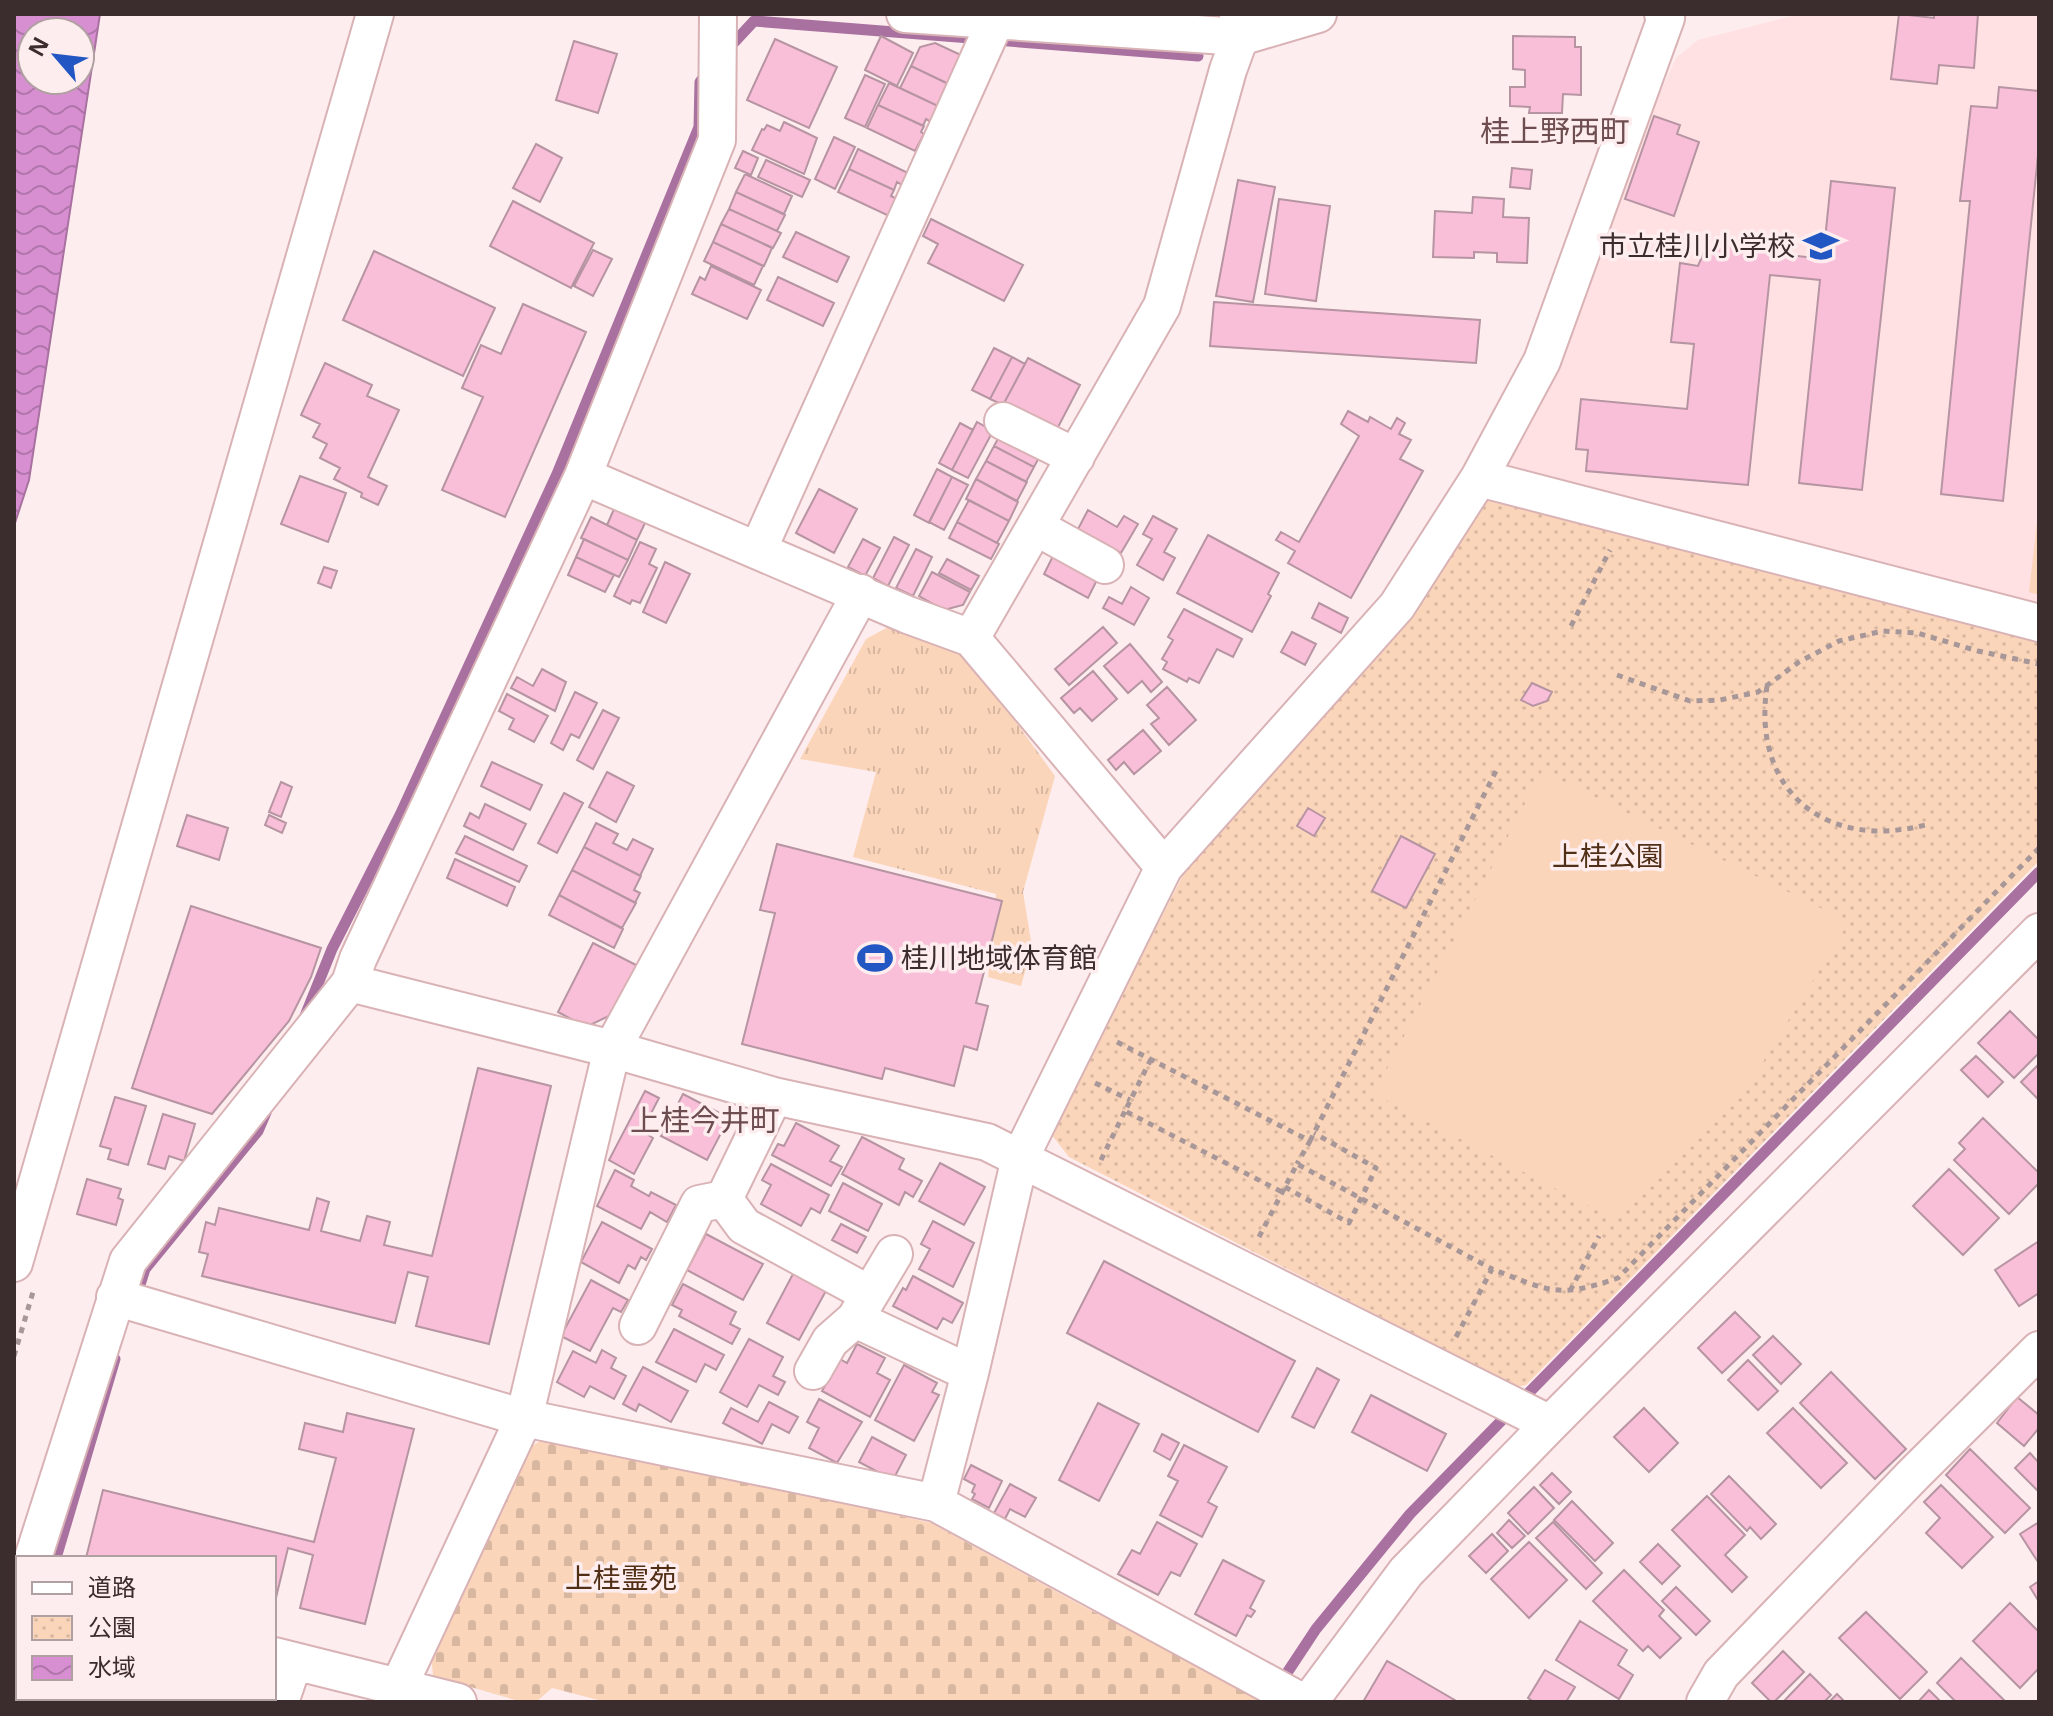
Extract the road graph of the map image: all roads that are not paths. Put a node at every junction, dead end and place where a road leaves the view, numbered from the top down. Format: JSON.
{"nodes":[{"id":1,"x":375,"y":14,"type":"edge"},
{"id":2,"x":718,"y":14,"type":"edge"},
{"id":3,"x":905,"y":14,"type":"edge"},
{"id":4,"x":1318,"y":14,"type":"edge"},
{"id":5,"x":1670,"y":15,"type":"edge"},
{"id":6,"x":994,"y":18,"type":"edge"},
{"id":7,"x":1239,"y":25,"type":"edge"},
{"id":8,"x":1003,"y":421,"type":"dead end"},
{"id":9,"x":1076,"y":457,"type":"junction"},
{"id":10,"x":583,"y":476,"type":"junction"},
{"id":11,"x":1479,"y":478,"type":"junction"},
{"id":12,"x":1036,"y":527,"type":"junction"},
{"id":13,"x":758,"y":550,"type":"junction"},
{"id":14,"x":1105,"y":565,"type":"dead end"},
{"id":15,"x":861,"y":593,"type":"junction"},
{"id":16,"x":2039,"y":623,"type":"edge"},
{"id":17,"x":971,"y":638,"type":"junction"},
{"id":18,"x":1164,"y":867,"type":"junction"},
{"id":19,"x":2039,"y":932,"type":"edge"},
{"id":20,"x":350,"y":983,"type":"junction"},
{"id":21,"x":612,"y":1049,"type":"junction"},
{"id":22,"x":774,"y":1096,"type":"junction"},
{"id":23,"x":1020,"y":1158,"type":"junction"},
{"id":24,"x":724,"y":1199,"type":"junction"},
{"id":25,"x":894,"y":1254,"type":"dead end"},
{"id":26,"x":14,"y":1263,"type":"edge"},
{"id":27,"x":115,"y":1297,"type":"junction"},
{"id":28,"x":862,"y":1306,"type":"junction"},
{"id":29,"x":638,"y":1326,"type":"dead end"},
{"id":30,"x":2039,"y":1350,"type":"edge"},
{"id":31,"x":813,"y":1371,"type":"dead end"},
{"id":32,"x":970,"y":1373,"type":"junction"},
{"id":33,"x":1528,"y":1413,"type":"junction"},
{"id":34,"x":524,"y":1418,"type":"junction"},
{"id":35,"x":936,"y":1503,"type":"junction"},
{"id":36,"x":34,"y":1556,"type":"edge"},
{"id":37,"x":284,"y":1658,"type":"edge"},
{"id":38,"x":399,"y":1686,"type":"junction"},
{"id":39,"x":1292,"y":1696,"type":"edge"},
{"id":40,"x":280,"y":1702,"type":"edge"},
{"id":41,"x":458,"y":1702,"type":"edge"},
{"id":42,"x":1705,"y":1702,"type":"edge"}],
"edges":[{"from":1,"to":26,"type":"street"},
{"from":2,"to":10,"type":"street"},
{"from":3,"to":6,"type":"street"},
{"from":4,"to":7,"type":"street"},
{"from":5,"to":11,"type":"street"},
{"from":6,"to":7,"type":"street"},
{"from":6,"to":13,"type":"street"},
{"from":7,"to":9,"type":"street"},
{"from":8,"to":9,"type":"street"},
{"from":9,"to":12,"type":"street"},
{"from":10,"to":13,"type":"street"},
{"from":10,"to":20,"type":"street"},
{"from":11,"to":16,"type":"street"},
{"from":11,"to":18,"type":"street"},
{"from":12,"to":14,"type":"street"},
{"from":12,"to":17,"type":"street"},
{"from":13,"to":15,"type":"street"},
{"from":15,"to":17,"type":"street"},
{"from":15,"to":21,"type":"street"},
{"from":17,"to":18,"type":"street"},
{"from":18,"to":23,"type":"street"},
{"from":19,"to":33,"type":"street"},
{"from":20,"to":21,"type":"street"},
{"from":20,"to":27,"type":"street"},
{"from":21,"to":22,"type":"street"},
{"from":21,"to":34,"type":"street"},
{"from":22,"to":23,"type":"street"},
{"from":22,"to":24,"type":"street"},
{"from":23,"to":32,"type":"street"},
{"from":23,"to":33,"type":"street"},
{"from":24,"to":28,"type":"street"},
{"from":24,"to":29,"type":"street"},
{"from":25,"to":28,"type":"street"},
{"from":27,"to":34,"type":"street"},
{"from":27,"to":36,"type":"street"},
{"from":28,"to":31,"type":"street"},
{"from":28,"to":32,"type":"street"},
{"from":30,"to":42,"type":"street"},
{"from":32,"to":35,"type":"street"},
{"from":33,"to":39,"type":"street"},
{"from":34,"to":35,"type":"street"},
{"from":34,"to":38,"type":"street"},
{"from":35,"to":39,"type":"street"},
{"from":37,"to":38,"type":"street"},
{"from":37,"to":40,"type":"street"},
{"from":38,"to":41,"type":"street"}]}
